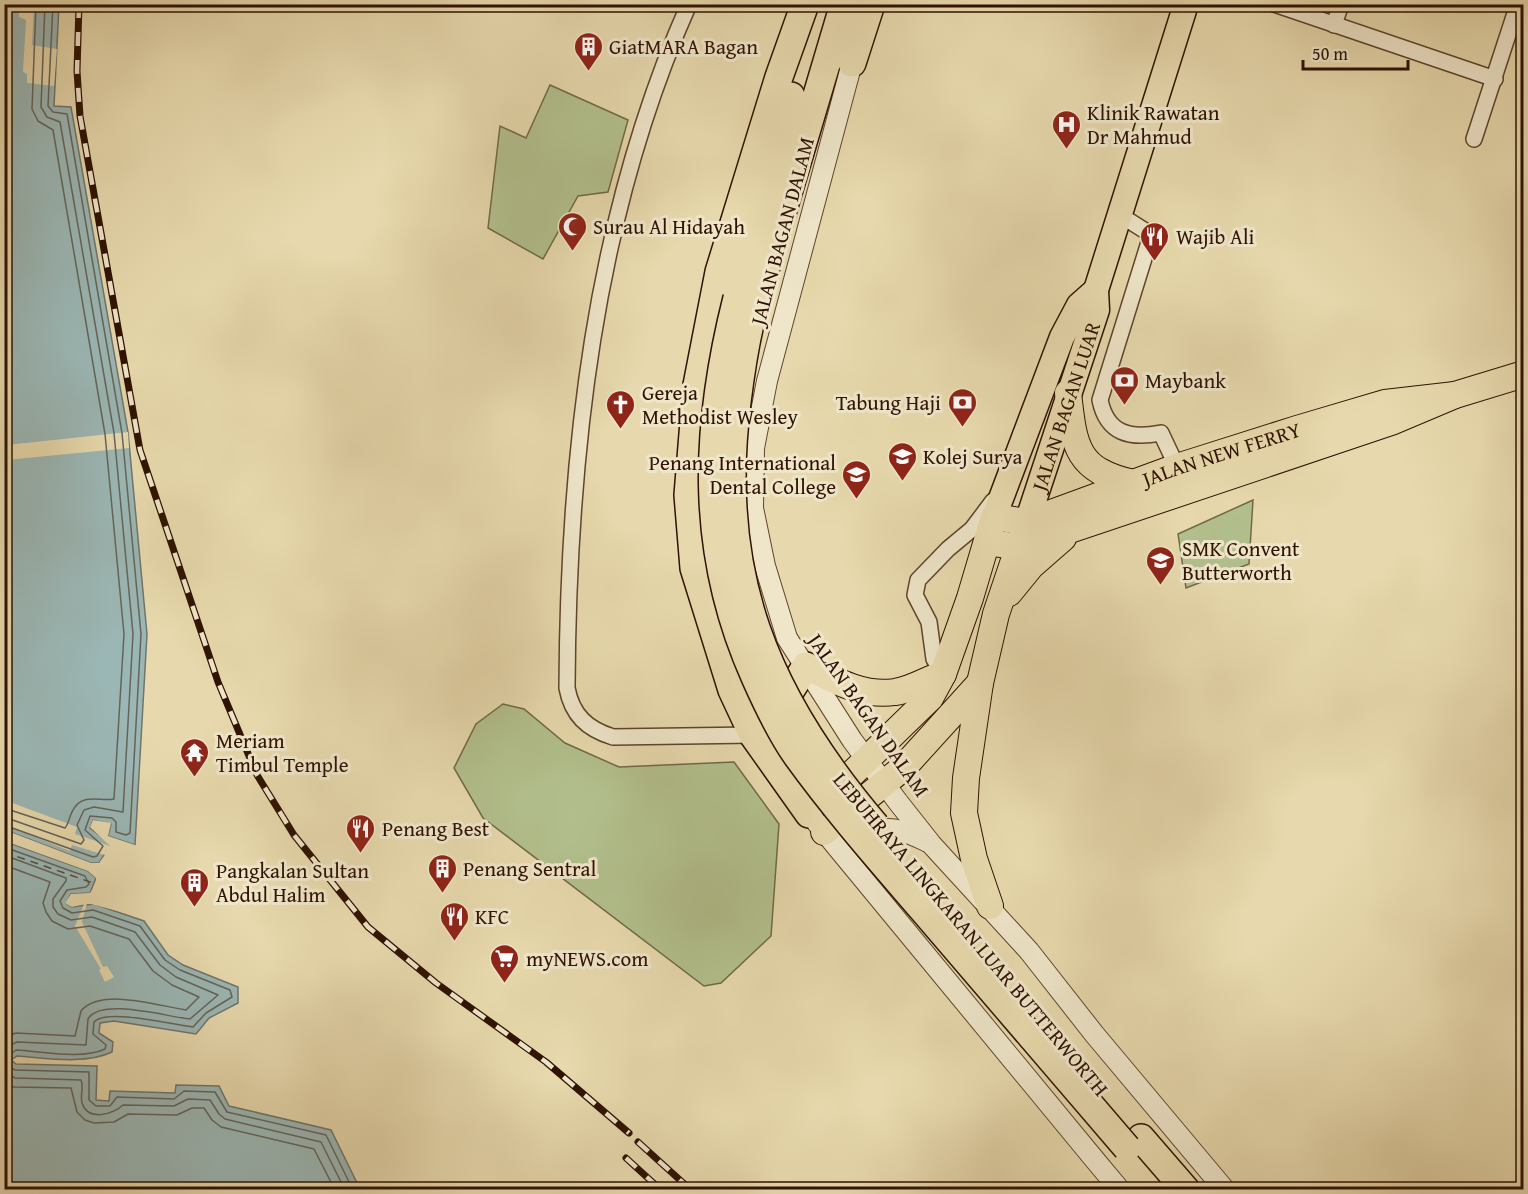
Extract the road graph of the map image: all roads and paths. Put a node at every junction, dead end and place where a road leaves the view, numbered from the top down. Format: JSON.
{"nodes":[{"id":1,"x":689,"y":4,"type":"edge"},
{"id":2,"x":804,"y":4,"type":"edge"},
{"id":3,"x":815,"y":4,"type":"edge"},
{"id":4,"x":844,"y":4,"type":"edge"},
{"id":5,"x":862,"y":4,"type":"edge"},
{"id":6,"x":871,"y":4,"type":"edge"},
{"id":7,"x":1186,"y":4,"type":"edge"},
{"id":8,"x":1274,"y":4,"type":"edge"},
{"id":9,"x":1341,"y":4,"type":"edge"},
{"id":10,"x":1518,"y":4,"type":"edge"},
{"id":11,"x":1334,"y":25,"type":"junction"},
{"id":12,"x":852,"y":63,"type":"junction"},
{"id":13,"x":1495,"y":79,"type":"junction"},
{"id":14,"x":1474,"y":138,"type":"dead end"},
{"id":15,"x":1120,"y":216,"type":"junction"},
{"id":16,"x":1096,"y":290,"type":"junction"},
{"id":17,"x":746,"y":301,"type":"junction"},
{"id":18,"x":1524,"y":374,"type":"edge"},
{"id":19,"x":1068,"y":393,"type":"junction"},
{"id":20,"x":1455,"y":395,"type":"junction"},
{"id":21,"x":1177,"y":467,"type":"junction"},
{"id":22,"x":1009,"y":478,"type":"junction"},
{"id":23,"x":1133,"y":483,"type":"junction"},
{"id":24,"x":994,"y":517,"type":"junction"},
{"id":25,"x":1027,"y":522,"type":"junction"},
{"id":26,"x":1083,"y":525,"type":"junction"},
{"id":27,"x":987,"y":542,"type":"junction"},
{"id":28,"x":1019,"y":547,"type":"junction"},
{"id":29,"x":996,"y":614,"type":"junction"},
{"id":30,"x":807,"y":666,"type":"junction"},
{"id":31,"x":943,"y":674,"type":"junction"},
{"id":32,"x":980,"y":683,"type":"junction"},
{"id":33,"x":732,"y":690,"type":"junction"},
{"id":34,"x":753,"y":735,"type":"junction"},
{"id":35,"x":867,"y":760,"type":"junction"},
{"id":36,"x":884,"y":784,"type":"junction"},
{"id":37,"x":816,"y":823,"type":"junction"},
{"id":38,"x":932,"y":845,"type":"junction"},
{"id":39,"x":854,"y":871,"type":"junction"},
{"id":40,"x":990,"y":906,"type":"junction"},
{"id":41,"x":1134,"y":1143,"type":"junction"},
{"id":42,"x":1120,"y":1190,"type":"edge"},
{"id":43,"x":1162,"y":1190,"type":"edge"},
{"id":44,"x":1186,"y":1190,"type":"edge"},
{"id":45,"x":1225,"y":1190,"type":"edge"}],
"edges":[{"from":1,"to":34,"type":"street"},
{"from":2,"to":33,"type":"highway"},
{"from":3,"to":17,"type":"highway","name":"LEBUHRAYA LINGKARAN LUAR BUTTERWORTH"},
{"from":4,"to":17,"type":"highway","name":"LEBUHRAYA LINGKARAN LUAR BUTTERWORTH"},
{"from":5,"to":12,"type":"highway"},
{"from":6,"to":12,"type":"highway"},
{"from":7,"to":15,"type":"main road","name":"JALAN BAGAN LUAR"},
{"from":8,"to":11,"type":"street"},
{"from":9,"to":11,"type":"street"},
{"from":10,"to":13,"type":"street"},
{"from":11,"to":13,"type":"street"},
{"from":12,"to":30,"type":"street","name":"JALAN BAGAN DALAM"},
{"from":13,"to":14,"type":"street"},
{"from":15,"to":16,"type":"main road","name":"JALAN BAGAN LUAR"},
{"from":15,"to":21,"type":"street"},
{"from":16,"to":19,"type":"main road","name":"JALAN BAGAN LUAR"},
{"from":16,"to":22,"type":"main road","name":"JALAN BAGAN LUAR"},
{"from":17,"to":41,"type":"highway","name":"LEBUHRAYA LINGKARAN LUAR BUTTERWORTH","bridge":true},
{"from":18,"to":20,"type":"highway","name":"JALAN NEW FERRY"},
{"from":19,"to":23,"type":"highway"},
{"from":19,"to":25,"type":"main road","name":"JALAN BAGAN LUAR"},
{"from":20,"to":21,"type":"highway","name":"JALAN NEW FERRY"},
{"from":20,"to":26,"type":"highway","name":"JALAN NEW FERRY"},
{"from":21,"to":23,"type":"highway","name":"JALAN NEW FERRY"},
{"from":22,"to":24,"type":"main road","name":"JALAN BAGAN LUAR"},
{"from":22,"to":31,"type":"street"},
{"from":23,"to":25,"type":"highway","name":"JALAN NEW FERRY"},
{"from":24,"to":25,"type":"highway","name":"JALAN NEW FERRY"},
{"from":24,"to":27,"type":"highway"},
{"from":25,"to":28,"type":"highway"},
{"from":26,"to":28,"type":"highway","name":"JALAN NEW FERRY"},
{"from":26,"to":29,"type":"highway"},
{"from":27,"to":28,"type":"highway","name":"JALAN NEW FERRY"},
{"from":27,"to":31,"type":"highway"},
{"from":28,"to":29,"type":"highway"},
{"from":29,"to":32,"type":"highway"},
{"from":30,"to":31,"type":"highway"},
{"from":30,"to":33,"type":"highway"},
{"from":30,"to":35,"type":"street","name":"JALAN BAGAN DALAM"},
{"from":31,"to":35,"type":"highway"},
{"from":32,"to":36,"type":"highway"},
{"from":32,"to":40,"type":"highway"},
{"from":33,"to":34,"type":"highway"},
{"from":34,"to":37,"type":"highway"},
{"from":35,"to":36,"type":"street","name":"JALAN BAGAN DALAM"},
{"from":35,"to":37,"type":"highway"},
{"from":36,"to":37,"type":"highway"},
{"from":36,"to":38,"type":"street","name":"JALAN BAGAN DALAM"},
{"from":37,"to":39,"type":"street"},
{"from":38,"to":39,"type":"street"},
{"from":38,"to":40,"type":"street","name":"JALAN BAGAN DALAM"},
{"from":39,"to":42,"type":"street"},
{"from":40,"to":45,"type":"street","name":"JALAN BAGAN DALAM"},
{"from":41,"to":43,"type":"highway","name":"LEBUHRAYA LINGKARAN LUAR BUTTERWORTH"},
{"from":41,"to":44,"type":"highway","name":"LEBUHRAYA LINGKARAN LUAR BUTTERWORTH"}]}
